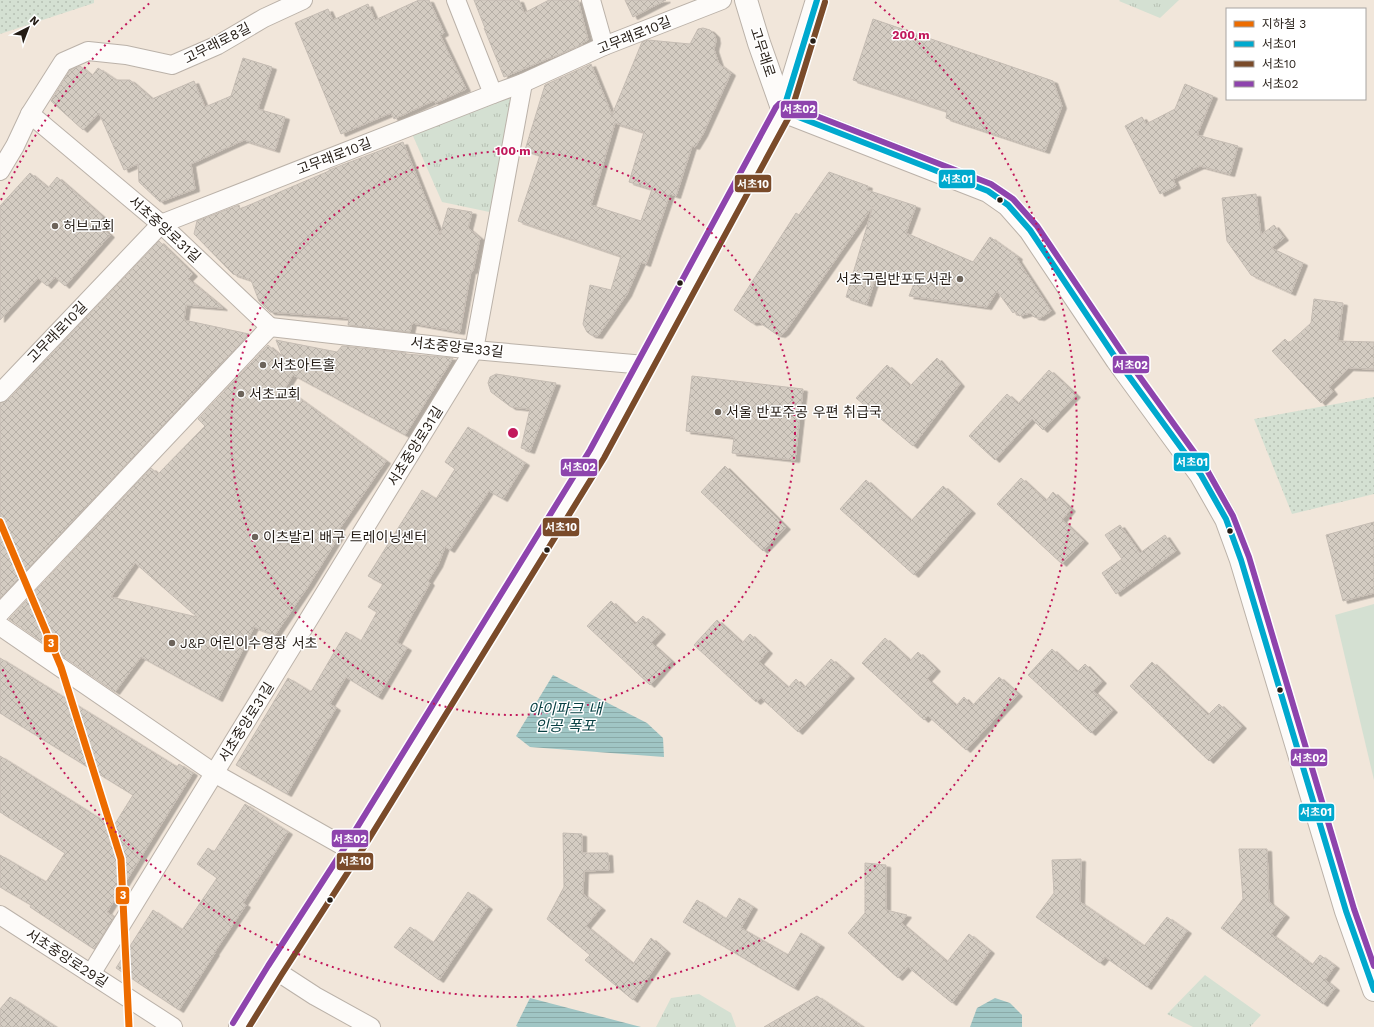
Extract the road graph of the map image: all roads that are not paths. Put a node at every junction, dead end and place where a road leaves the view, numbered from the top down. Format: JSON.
{"nodes":[{"id":1,"x":303,"y":0,"type":"edge"},
{"id":2,"x":456,"y":0,"type":"edge"},
{"id":3,"x":591,"y":0,"type":"edge"},
{"id":4,"x":722,"y":0,"type":"edge"},
{"id":5,"x":746,"y":0,"type":"edge"},
{"id":6,"x":817,"y":0,"type":"edge"},
{"id":7,"x":604,"y":46,"type":"junction"},
{"id":8,"x":523,"y":83,"type":"junction"},
{"id":9,"x":493,"y":94,"type":"junction"},
{"id":10,"x":783,"y":111,"type":"junction"},
{"id":11,"x":30,"y":114,"type":"junction"},
{"id":12,"x":0,"y":171,"type":"edge"},
{"id":13,"x":161,"y":224,"type":"junction"},
{"id":14,"x":270,"y":327,"type":"junction"},
{"id":15,"x":474,"y":350,"type":"junction"},
{"id":16,"x":645,"y":365,"type":"junction"},
{"id":17,"x":0,"y":392,"type":"edge"},
{"id":18,"x":0,"y":613,"type":"edge"},
{"id":19,"x":0,"y":626,"type":"edge"},
{"id":20,"x":214,"y":773,"type":"junction"},
{"id":21,"x":352,"y":851,"type":"junction"},
{"id":22,"x":0,"y":915,"type":"edge"},
{"id":23,"x":275,"y":970,"type":"junction"},
{"id":24,"x":91,"y":974,"type":"junction"},
{"id":25,"x":1374,"y":990,"type":"edge"},
{"id":26,"x":173,"y":1027,"type":"edge"},
{"id":27,"x":240,"y":1027,"type":"edge"},
{"id":28,"x":371,"y":1027,"type":"edge"}],
"edges":[{"from":1,"to":11,"type":"street","name":"고무래로8길"},
{"from":2,"to":9,"type":"street"},
{"from":3,"to":7,"type":"street"},
{"from":4,"to":7,"type":"street","name":"고무래로10길"},
{"from":5,"to":10,"type":"street","name":"고무래로"},
{"from":6,"to":10,"type":"street"},
{"from":7,"to":8,"type":"street","name":"고무래로10길"},
{"from":8,"to":9,"type":"street","name":"고무래로10길"},
{"from":8,"to":15,"type":"street","name":"서초중앙로31길"},
{"from":9,"to":13,"type":"street","name":"고무래로10길"},
{"from":10,"to":16,"type":"street"},
{"from":10,"to":25,"type":"street"},
{"from":11,"to":12,"type":"street","name":"고무래로8길"},
{"from":11,"to":13,"type":"street","name":"서초중앙로31길"},
{"from":13,"to":14,"type":"street","name":"서초중앙로31길"},
{"from":13,"to":17,"type":"street","name":"고무래로10길"},
{"from":14,"to":15,"type":"street","name":"서초중앙로33길"},
{"from":14,"to":18,"type":"street"},
{"from":15,"to":16,"type":"street","name":"서초중앙로33길"},
{"from":15,"to":20,"type":"street","name":"서초중앙로31길"},
{"from":16,"to":21,"type":"street"},
{"from":19,"to":20,"type":"street","name":"서초중앙로31길"},
{"from":20,"to":21,"type":"street","name":"서초중앙로31길"},
{"from":20,"to":24,"type":"street","name":"서초중앙로31길"},
{"from":21,"to":23,"type":"street"},
{"from":22,"to":24,"type":"street","name":"서초중앙로29길"},
{"from":23,"to":27,"type":"street"},
{"from":23,"to":28,"type":"street"},
{"from":24,"to":26,"type":"street","name":"서초중앙로29길"}]}
